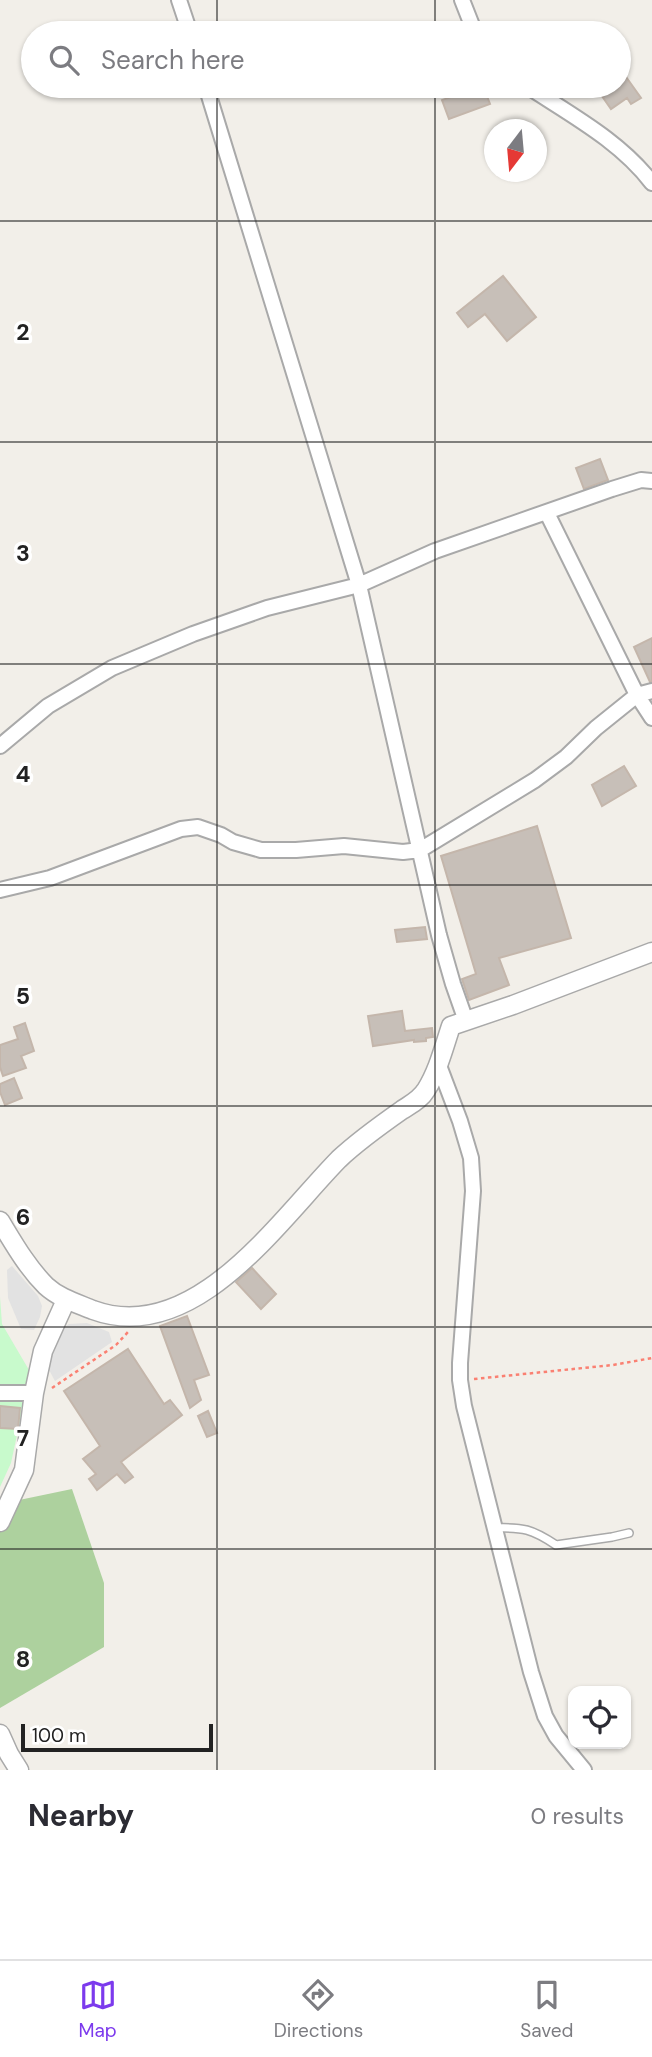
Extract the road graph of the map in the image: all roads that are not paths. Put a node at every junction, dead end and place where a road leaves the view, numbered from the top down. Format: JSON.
{"nodes":[{"id":1,"x":179,"y":0,"type":"edge"},
{"id":2,"x":462,"y":0,"type":"edge"},
{"id":3,"x":186,"y":21,"type":"edge"},
{"id":4,"x":470,"y":21,"type":"edge"},
{"id":5,"x":210,"y":98,"type":"edge"},
{"id":6,"x":545,"y":98,"type":"edge"},
{"id":7,"x":652,"y":183,"type":"edge"},
{"id":8,"x":652,"y":481,"type":"edge"},
{"id":9,"x":547,"y":513,"type":"junction"},
{"id":10,"x":359,"y":585,"type":"junction"},
{"id":11,"x":652,"y":691,"type":"edge"},
{"id":12,"x":637,"y":695,"type":"junction"},
{"id":13,"x":652,"y":718,"type":"edge"},
{"id":14,"x":0,"y":746,"type":"edge"},
{"id":15,"x":420,"y":850,"type":"junction"},
{"id":16,"x":0,"y":890,"type":"edge"},
{"id":17,"x":652,"y":952,"type":"edge"},
{"id":18,"x":466,"y":1021,"type":"junction"},
{"id":19,"x":438,"y":1063,"type":"junction"},
{"id":20,"x":0,"y":1221,"type":"edge"},
{"id":21,"x":66,"y":1300,"type":"junction"},
{"id":22,"x":0,"y":1393,"type":"edge"},
{"id":23,"x":34,"y":1393,"type":"junction"},
{"id":24,"x":0,"y":1522,"type":"edge"},
{"id":25,"x":495,"y":1528,"type":"junction"},
{"id":26,"x":629,"y":1533,"type":"dead end"},
{"id":27,"x":0,"y":1734,"type":"edge"},
{"id":28,"x":19,"y":1770,"type":"edge"},
{"id":29,"x":584,"y":1770,"type":"edge"}],
"edges":[{"from":1,"to":3,"type":"street"},
{"from":2,"to":4,"type":"street"},
{"from":5,"to":10,"type":"street"},
{"from":6,"to":7,"type":"street"},
{"from":8,"to":9,"type":"street"},
{"from":9,"to":10,"type":"street"},
{"from":9,"to":12,"type":"street"},
{"from":10,"to":14,"type":"street"},
{"from":10,"to":15,"type":"street"},
{"from":11,"to":12,"type":"street"},
{"from":12,"to":13,"type":"street"},
{"from":12,"to":15,"type":"street"},
{"from":15,"to":16,"type":"street"},
{"from":15,"to":18,"type":"street"},
{"from":17,"to":18,"type":"street"},
{"from":18,"to":19,"type":"street"},
{"from":19,"to":21,"type":"street"},
{"from":19,"to":25,"type":"street"},
{"from":20,"to":21,"type":"street"},
{"from":21,"to":23,"type":"street"},
{"from":22,"to":23,"type":"street"},
{"from":23,"to":24,"type":"street"},
{"from":25,"to":26,"type":"lane"},
{"from":25,"to":29,"type":"street"},
{"from":27,"to":28,"type":"street"}]}
